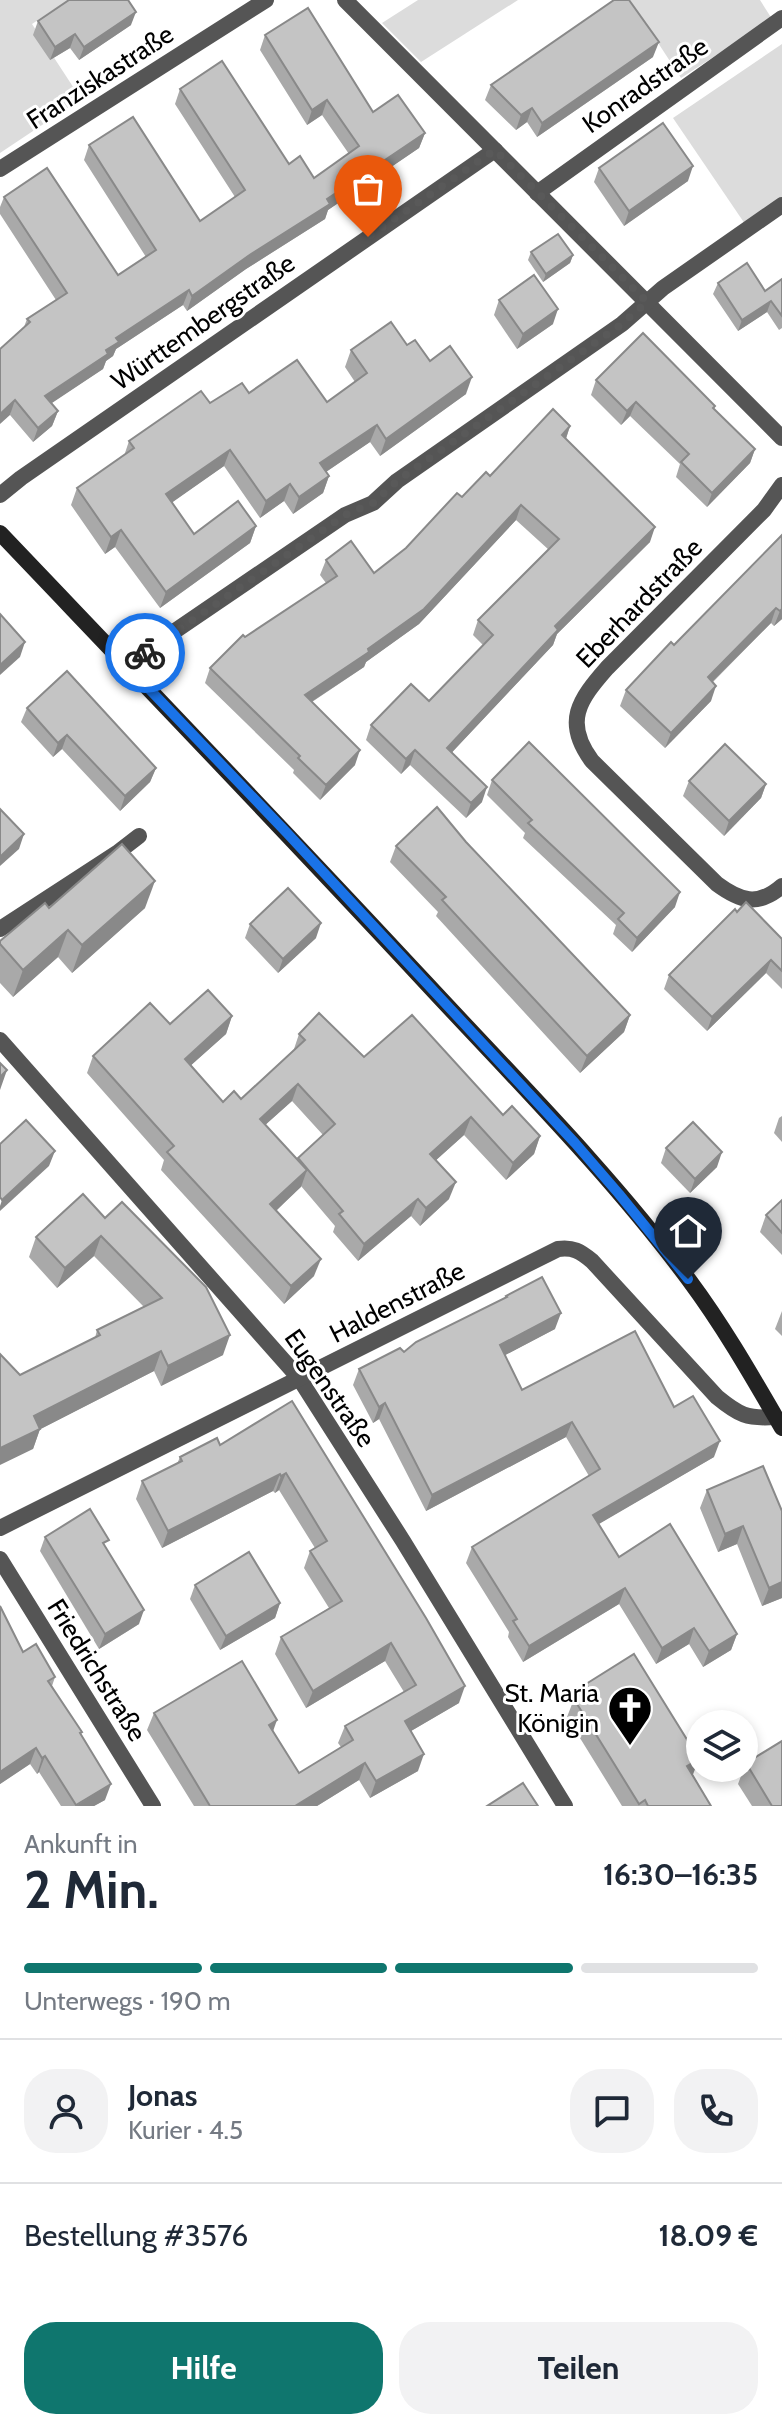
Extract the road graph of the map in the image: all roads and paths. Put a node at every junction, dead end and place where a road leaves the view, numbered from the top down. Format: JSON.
{"nodes":[{"id":1,"x":266,"y":0,"type":"edge"},
{"id":2,"x":345,"y":0,"type":"edge"},
{"id":3,"x":782,"y":18,"type":"edge"},
{"id":4,"x":495,"y":150,"type":"junction"},
{"id":5,"x":0,"y":169,"type":"edge"},
{"id":6,"x":537,"y":193,"type":"junction"},
{"id":7,"x":782,"y":205,"type":"edge"},
{"id":8,"x":647,"y":302,"type":"junction"},
{"id":9,"x":782,"y":438,"type":"edge"},
{"id":10,"x":782,"y":485,"type":"edge"},
{"id":11,"x":0,"y":495,"type":"edge"},
{"id":12,"x":0,"y":533,"type":"edge"},
{"id":13,"x":129,"y":668,"type":"junction"},
{"id":14,"x":139,"y":836,"type":"dead end"},
{"id":15,"x":782,"y":886,"type":"edge"},
{"id":16,"x":0,"y":929,"type":"edge"},
{"id":17,"x":0,"y":1040,"type":"edge"},
{"id":18,"x":299,"y":1378,"type":"junction"},
{"id":19,"x":779,"y":1422,"type":"edge"},
{"id":20,"x":0,"y":1528,"type":"edge"},
{"id":21,"x":0,"y":1559,"type":"edge"},
{"id":22,"x":153,"y":1806,"type":"edge"},
{"id":23,"x":565,"y":1806,"type":"edge"}],
"edges":[{"from":1,"to":5,"type":"street","name":"Franziskastraße"},
{"from":2,"to":4,"type":"street"},
{"from":3,"to":6,"type":"street","name":"Konradstraße"},
{"from":4,"to":6,"type":"street"},
{"from":4,"to":11,"type":"street","name":"Württembergstraße"},
{"from":6,"to":8,"type":"street"},
{"from":7,"to":8,"type":"street"},
{"from":8,"to":9,"type":"street"},
{"from":8,"to":13,"type":"street"},
{"from":10,"to":15,"type":"street","name":"Eberhardstraße"},
{"from":12,"to":13,"type":"main road"},
{"from":13,"to":19,"type":"main road"},
{"from":14,"to":16,"type":"street"},
{"from":17,"to":18,"type":"street","name":"Eugenstraße"},
{"from":18,"to":19,"type":"street","name":"Haldenstraße"},
{"from":18,"to":20,"type":"street","name":"Haldenstraße"},
{"from":18,"to":23,"type":"street","name":"Eugenstraße"},
{"from":21,"to":22,"type":"street","name":"Friedrichstraße"}]}
